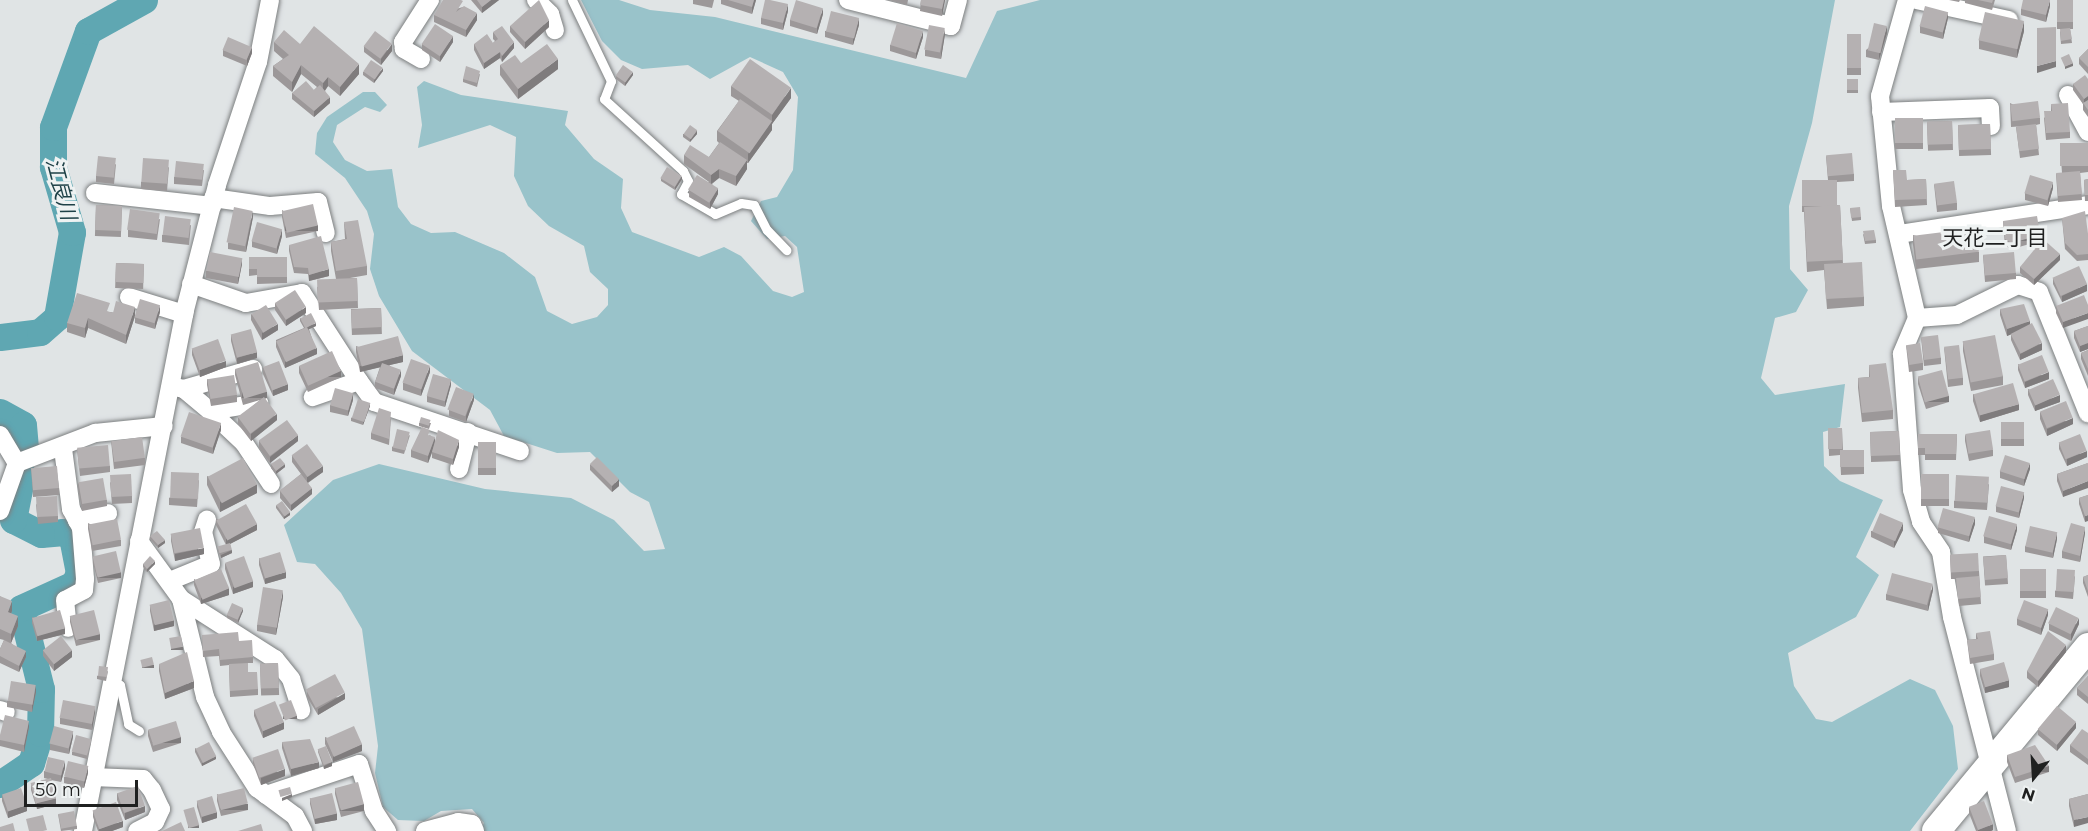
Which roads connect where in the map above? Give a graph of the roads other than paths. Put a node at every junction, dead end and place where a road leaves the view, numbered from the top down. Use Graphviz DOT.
graph roads {
  1 [pos="270,0"];
  2 [pos="430,0"];
  3 [pos="536,0"];
  4 [pos="572,0"];
  5 [pos="848,0"];
  6 [pos="958,0"];
  7 [pos="1907,0"];
  8 [pos="1917,0"];
  9 [pos="868,3"];
  10 [pos="2024,23"];
  11 [pos="555,30"];
  12 [pos="421,59"];
  13 [pos="2068,95"];
  14 [pos="1881,112"];
  15 [pos="1991,126"];
  16 [pos="2088,132"];
  17 [pos="94,193"];
  18 [pos="212,202"];
  19 [pos="2088,205"];
  20 [pos="326,233"];
  21 [pos="1899,234"];
  22 [pos="786,250"];
  23 [pos="191,284"];
  24 [pos="129,297"];
  25 [pos="184,314"];
  26 [pos="1917,318"];
  27 [pos="253,369"];
  28 [pos="359,381"];
  29 [pos="178,387"];
  30 [pos="314,398"];
  31 [pos="259,403"];
  32 [pos="210,411"];
  33 [pos="2088,413"];
  34 [pos="164,426"];
  35 [pos="468,432"];
  36 [pos="0,435"];
  37 [pos="63,449"];
  38 [pos="520,451"];
  39 [pos="17,463"];
  40 [pos="459,469"];
  41 [pos="271,484"];
  42 [pos="0,511"];
  43 [pos="108,513"];
  44 [pos="207,520"];
  45 [pos="77,521"];
  46 [pos="139,542"];
  47 [pos="172,580"];
  48 [pos="181,600"];
  49 [pos="68,628"];
  50 [pos="2088,647"];
  51 [pos="111,680"];
  52 [pos="301,710"];
  53 [pos="139,731"];
  54 [pos="1988,769"];
  55 [pos="93,777"];
  56 [pos="266,795"];
  57 [pos="83,831"];
  58 [pos="137,831"];
  59 [pos="303,831"];
  60 [pos="387,831"];
  61 [pos="425,831"];
  62 [pos="475,831"];
  63 [pos="1936,831"];
  64 [pos="2007,831"];
  1 -- 18 [label="street"];
  2 -- 12 [label="street"];
  3 -- 11 [label="street"];
  4 -- 22 [label="lane"];
  5 -- 9 [label="street"];
  6 -- 9 [label="street"];
  7 -- 14 [label="street"];
  8 -- 10 [label="street"];
  13 -- 16 [label="street"];
  14 -- 15 [label="street"];
  14 -- 21 [label="street"];
  17 -- 18 [label="street"];
  18 -- 20 [label="street"];
  18 -- 23 [label="street"];
  19 -- 21 [label="street"];
  21 -- 26 [label="street"];
  23 -- 25 [label="street"];
  23 -- 28 [label="street"];
  24 -- 25 [label="street"];
  25 -- 29 [label="street"];
  26 -- 33 [label="street"];
  26 -- 54 [label="street"];
  27 -- 29 [label="street"];
  28 -- 30 [label="street"];
  28 -- 35 [label="street"];
  29 -- 32 [label="street"];
  29 -- 34 [label="street"];
  31 -- 32 [label="street"];
  32 -- 41 [label="street"];
  34 -- 37 [label="street"];
  34 -- 46 [label="street"];
  35 -- 38 [label="street"];
  35 -- 40 [label="street"];
  36 -- 39 [label="street"];
  37 -- 39 [label="street"];
  37 -- 45 [label="street"];
  39 -- 42 [label="street"];
  43 -- 45 [label="street"];
  44 -- 47 [label="street"];
  45 -- 49 [label="street"];
  46 -- 47 [label="street"];
  46 -- 51 [label="street"];
  47 -- 48 [label="street"];
  48 -- 52 [label="street"];
  48 -- 56 [label="street"];
  50 -- 54 [label="main road"];
  51 -- 53 [label="lane"];
  51 -- 55 [label="street"];
  54 -- 63 [label="main road"];
  54 -- 64 [label="street"];
  55 -- 57 [label="street"];
  55 -- 58 [label="street"];
  56 -- 59 [label="street"];
  56 -- 60 [label="street"];
  61 -- 62 [label="street"];
}
